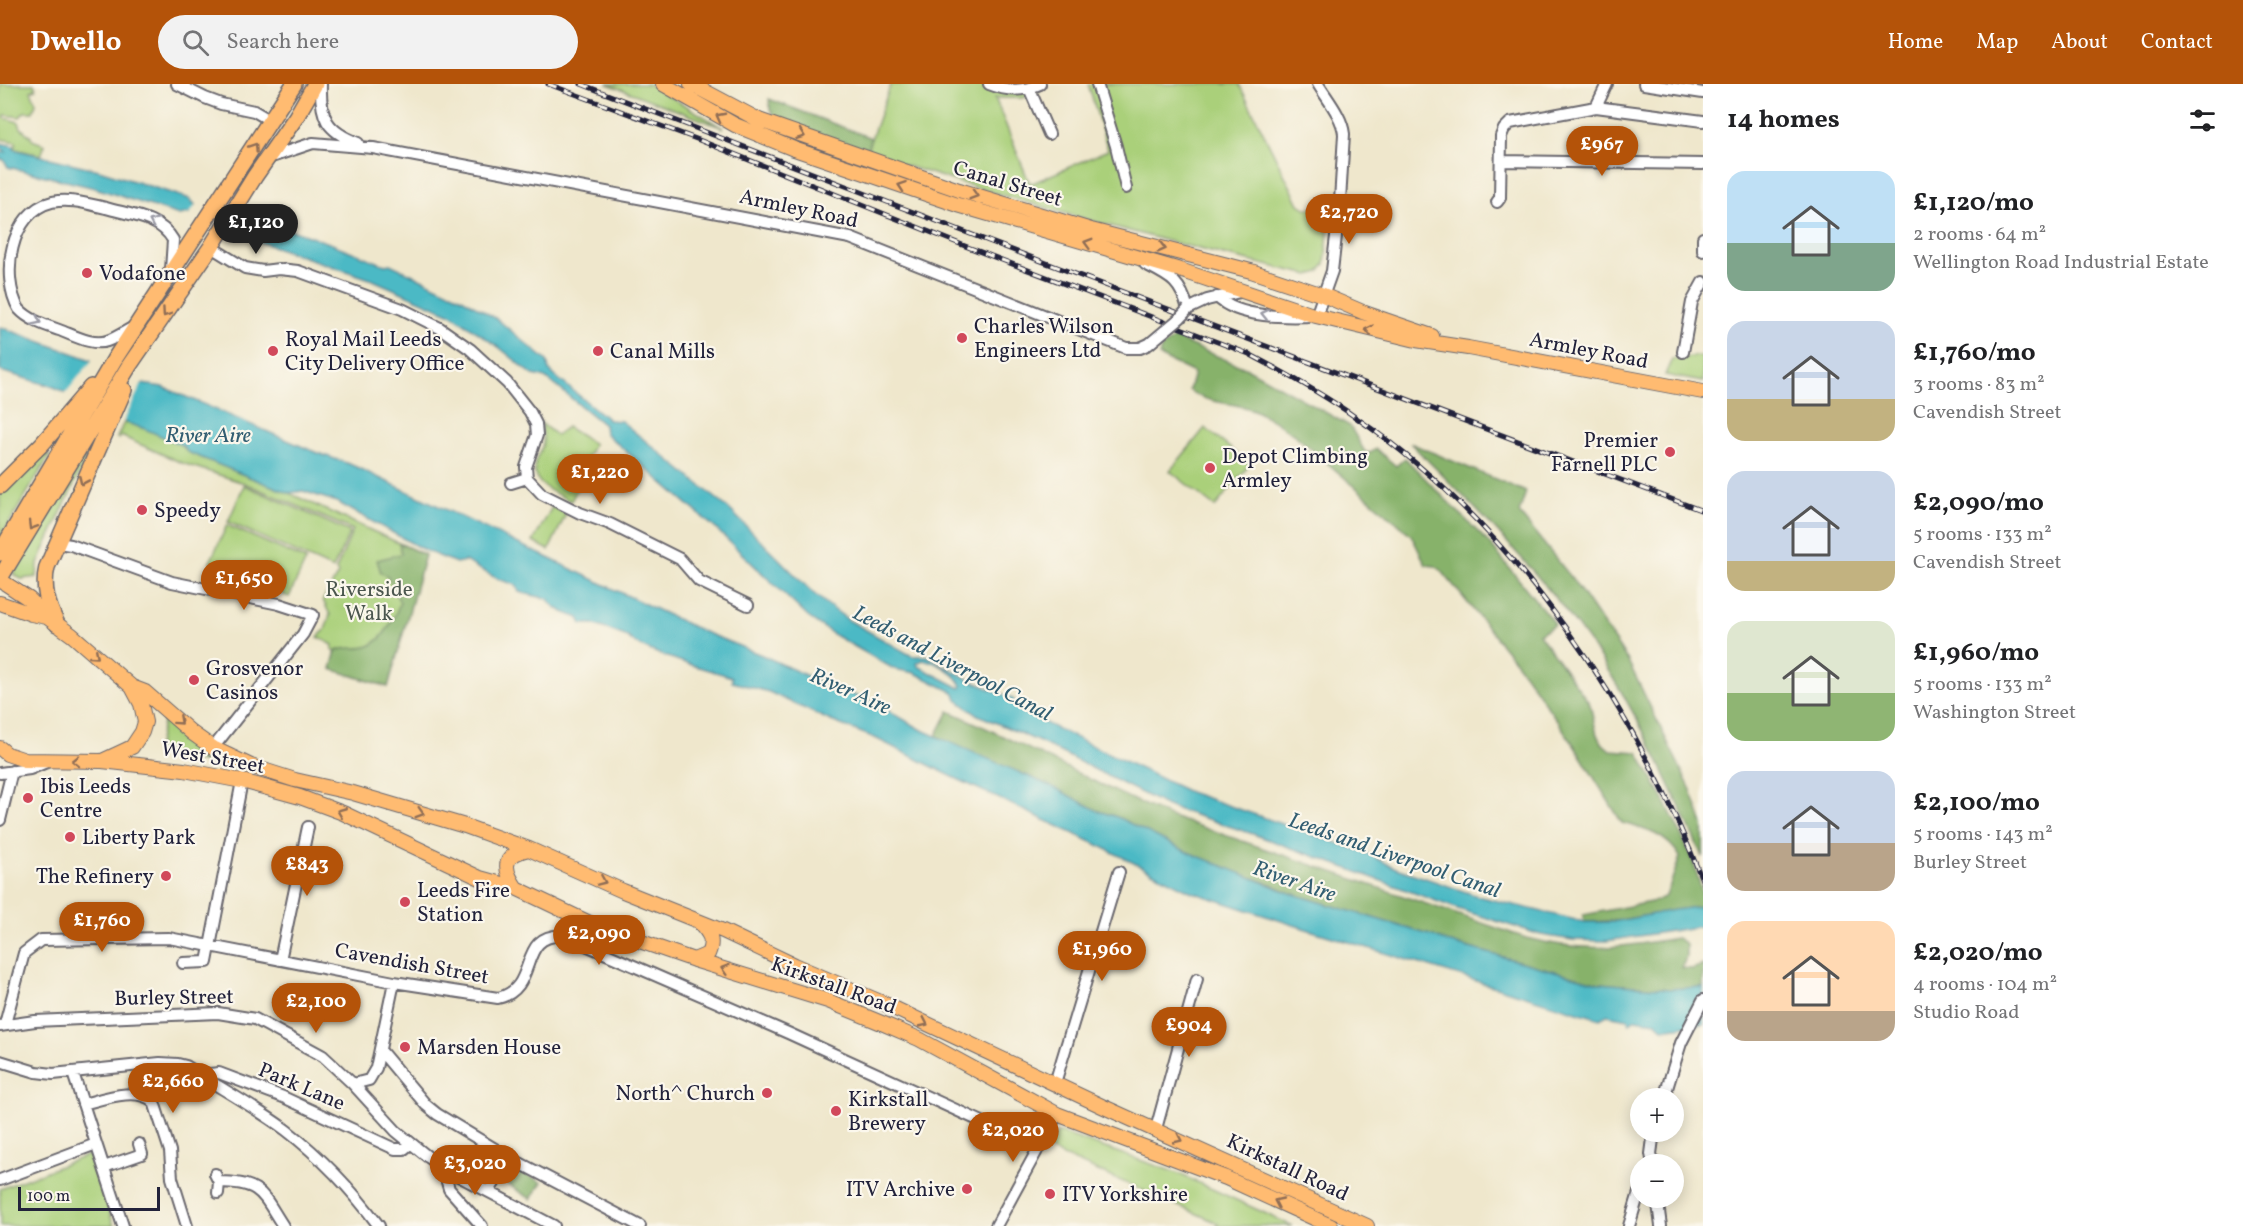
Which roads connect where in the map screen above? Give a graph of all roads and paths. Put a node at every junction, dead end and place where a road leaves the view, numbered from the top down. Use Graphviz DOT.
graph roads {
  1 [pos="177,84"];
  2 [pos="294,84"];
  3 [pos="315,84"];
  4 [pos="321,84"];
  5 [pos="663,84"];
  6 [pos="691,84"];
  7 [pos="989,84"];
  8 [pos="1097,84"];
  9 [pos="1318,84"];
  10 [pos="1607,84"];
  11 [pos="1644,84"];
  12 [pos="1035,86"];
  13 [pos="1703,93"];
  14 [pos="1596,107"];
  15 [pos="326,120"];
  16 [pos="271,121"];
  17 [pos="1703,121"];
  18 [pos="1049,134"];
  19 [pos="322,142"];
  20 [pos="373,148"];
  21 [pos="268,158"];
  22 [pos="1501,161"];
  23 [pos="1703,164"];
  24 [pos="1126,188"];
  25 [pos="1497,202"];
  26 [pos="1703,238"];
  27 [pos="211,247"];
  28 [pos="1703,251"];
  29 [pos="1120,252"];
  30 [pos="171,270"];
  31 [pos="1703,282"];
  32 [pos="1244,291"];
  33 [pos="1323,295"];
  34 [pos="1217,297"];
  35 [pos="1188,309"];
  36 [pos="1316,316"];
  37 [pos="137,324"];
  38 [pos="1468,348"];
  39 [pos="1683,352"];
  40 [pos="1703,392"];
  41 [pos="89,418"];
  42 [pos="527,478"];
  43 [pos="511,483"];
  44 [pos="0,486"];
  45 [pos="57,543"];
  46 [pos="4,555"];
  47 [pos="0,579"];
  48 [pos="0,603"];
  49 [pos="748,605"];
  50 [pos="52,621"];
  51 [pos="132,687"];
  52 [pos="213,747"];
  53 [pos="0,748"];
  54 [pos="49,761"];
  55 [pos="102,761"];
  56 [pos="12,771"];
  57 [pos="0,773"];
  58 [pos="242,781"];
  59 [pos="315,802"];
  60 [pos="0,820"];
  61 [pos="308,827"];
  62 [pos="529,849"];
  63 [pos="1119,872"];
  64 [pos="516,888"];
  65 [pos="699,922"];
  66 [pos="210,946"];
  67 [pos="280,960"];
  68 [pos="693,960"];
  69 [pos="183,963"];
  70 [pos="1197,979"];
  71 [pos="394,982"];
  72 [pos="1703,1000"];
  73 [pos="2,1025"];
  74 [pos="380,1050"];
  75 [pos="0,1061"];
  76 [pos="1017,1065"];
  77 [pos="73,1073"];
  78 [pos="200,1075"];
  79 [pos="1055,1083"];
  80 [pos="353,1084"];
  81 [pos="1006,1086"];
  82 [pos="1667,1088"];
  83 [pos="83,1104"];
  84 [pos="1104,1107"];
  85 [pos="1057,1114"];
  86 [pos="1156,1129"];
  87 [pos="1102,1131"];
  88 [pos="96,1144"];
  89 [pos="139,1144"];
  90 [pos="410,1144"];
  91 [pos="1039,1148"];
  92 [pos="510,1158"];
  93 [pos="104,1167"];
  94 [pos="449,1171"];
  95 [pos="0,1180"];
  96 [pos="217,1183"];
  97 [pos="489,1191"];
  98 [pos="1635,1208"];
  99 [pos="1659,1208"];
  100 [pos="281,1223"];
  101 [pos="123,1226"];
  102 [pos="187,1226"];
  103 [pos="268,1226"];
  104 [pos="380,1226"];
  105 [pos="483,1226"];
  106 [pos="554,1226"];
  107 [pos="640,1226"];
  108 [pos="996,1226"];
  109 [pos="1331,1226"];
  110 [pos="1367,1226"];
  111 [pos="1629,1226"];
  112 [pos="1661,1226"];
  1 -- 16 [label="street"];
  2 -- 16 [label="highway"];
  3 -- 21 [label="highway"];
  4 -- 15 [label="street"];
  29 -- 5 [label="main road, Canal Street, one-way"];
  6 -- 33 [label="main road, Canal Street, one-way"];
  7 -- 12 [label="street"];
  8 -- 24 [label="street"];
  9 -- 33 [label="street"];
  10 -- 14 [label="street"];
  11 -- 13 [label="street"];
  12 -- 18 [label="street"];
  14 -- 17 [label="street"];
  14 -- 22 [label="street"];
  15 -- 19 [label="street"];
  15 -- 20 [label="street, Armley Road"];
  30 -- 16 [label="highway, one-way"];
  19 -- 20 [label="street, Armley Road"];
  19 -- 21 [label="street, Armley Road"];
  20 -- 35 [label="street, Armley Road, bridge"];
  21 -- 27 [label="highway"];
  22 -- 23 [label="street"];
  22 -- 25 [label="street"];
  26 -- 28 [label="street"];
  27 -- 41 [label="highway, one-way"];
  27 -- 42 [label="street"];
  29 -- 32 [label="main road, Canal Street"];
  29 -- 35 [label="street"];
  30 -- 37 [label="highway"];
  30 -- 37 [label="street, one-way"];
  31 -- 39 [label="street"];
  32 -- 34 [label="street, Armley Road"];
  32 -- 36 [label="main road, Canal Street"];
  33 -- 36 [label="street"];
  33 -- 38 [label="main road, Canal Street"];
  34 -- 35 [label="street, Armley Road"];
  36 -- 34 [label="street, one-way"];
  38 -- 36 [label="main road, Canal Street, one-way"];
  37 -- 41 [label="highway"];
  38 -- 40 [label="main road, Armley Road"];
  41 -- 44 [label="highway"];
  41 -- 45 [label="highway, one-way"];
  41 -- 46 [label="highway"];
  42 -- 43 [label="street"];
  42 -- 49 [label="street"];
  45 -- 50 [label="highway"];
  45 -- 52 [label="street"];
  46 -- 47 [label="highway"];
  47 -- 50 [label="main road, Kirkstall Road"];
  48 -- 50 [label="main road"];
  50 -- 51 [label="main road, Kirkstall Road, one-way"];
  51 -- 52 [label="main road, Kirkstall Road, one-way"];
  51 -- 55 [label="main road"];
  52 -- 62 [label="main road, Kirkstall Road, one-way"];
  53 -- 54 [label="main road, West Street"];
  55 -- 54 [label="main road, West Street, one-way"];
  54 -- 56 [label="street"];
  55 -- 58 [label="main road, West Street"];
  56 -- 57 [label="street"];
  56 -- 60 [label="street"];
  58 -- 59 [label="main road, West Street"];
  58 -- 66 [label="street"];
  64 -- 59 [label="main road, Kirkstall Road, one-way"];
  61 -- 67 [label="street"];
  62 -- 64 [label="main road"];
  62 -- 65 [label="main road, Kirkstall Road, one-way"];
  63 -- 79 [label="street"];
  64 -- 68 [label="main road, Kirkstall Road"];
  65 -- 68 [label="main road"];
  65 -- 76 [label="main road, Kirkstall Road, one-way"];
  66 -- 67 [label="street, Cavendish Street"];
  66 -- 69 [label="street"];
  66 -- 73 [label="street, Cavendish Street"];
  67 -- 71 [label="street, Cavendish Street"];
  81 -- 68 [label="main road, Kirkstall Road, one-way"];
  70 -- 86 [label="street"];
  71 -- 74 [label="street"];
  71 -- 91 [label="street, Cavendish Street"];
  72 -- 82 [label="street"];
  73 -- 80 [label="street, Burley Street"];
  74 -- 80 [label="street"];
  74 -- 92 [label="street"];
  75 -- 77 [label="street, Park Lane"];
  76 -- 79 [label="main road, Kirkstall Road"];
  76 -- 81 [label="main road"];
  77 -- 78 [label="street, Park Lane"];
  77 -- 83 [label="street"];
  78 -- 90 [label="street, Park Lane"];
  78 -- 104 [label="street"];
  79 -- 84 [label="main road, Kirkstall Road"];
  80 -- 90 [label="street, Burley Street"];
  81 -- 85 [label="main road, Kirkstall Road"];
  83 -- 88 [label="street"];
  83 -- 102 [label="street"];
  84 -- 86 [label="main road, Kirkstall Road"];
  84 -- 87 [label="main road"];
  85 -- 87 [label="main road, Kirkstall Road"];
  85 -- 91 [label="street"];
  86 -- 110 [label="main road, Kirkstall Road, one-way"];
  109 -- 87 [label="main road, Kirkstall Road, one-way"];
  88 -- 93 [label="street"];
  88 -- 95 [label="street"];
  89 -- 93 [label="street"];
  90 -- 94 [label="street, Burley Street"];
  91 -- 108 [label="street"];
  92 -- 97 [label="street"];
  92 -- 107 [label="street"];
  93 -- 101 [label="street"];
  94 -- 97 [label="street, Burley Street"];
  94 -- 105 [label="street"];
  96 -- 100 [label="street"];
  97 -- 106 [label="street, Burley Street"];
  98 -- 111 [label="street"];
  99 -- 112 [label="street"];
  100 -- 103 [label="street"];
}
